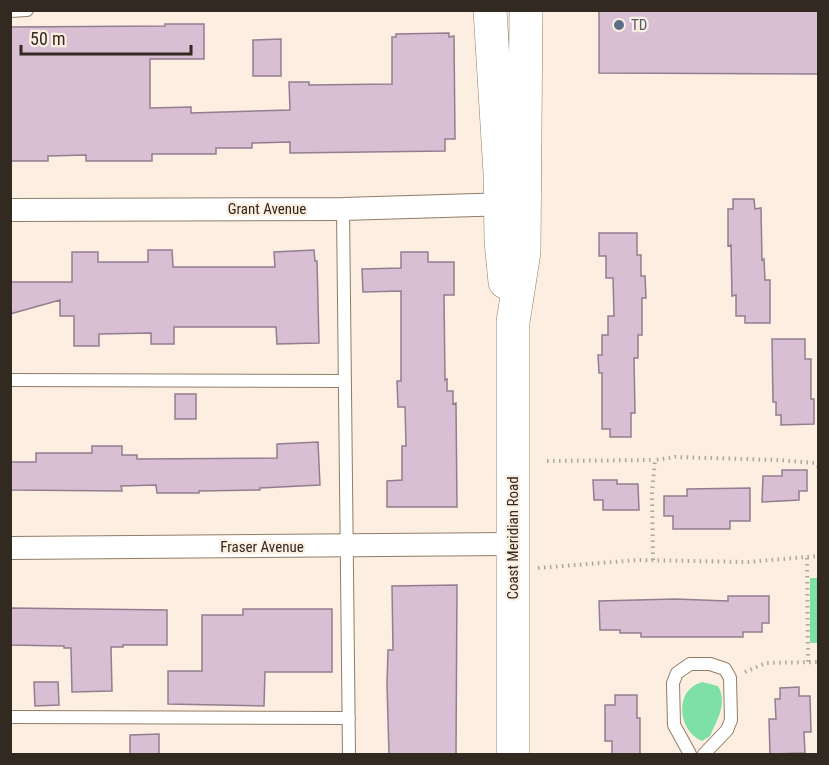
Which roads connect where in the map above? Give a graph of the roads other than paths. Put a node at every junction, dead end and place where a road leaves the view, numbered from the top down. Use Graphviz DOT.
graph roads {
  1 [pos="27,10"];
  2 [pos="490,10"];
  3 [pos="526,10"];
  4 [pos="10,11"];
  5 [pos="512,204"];
  6 [pos="344,208"];
  7 [pos="10,210"];
  8 [pos="10,380"];
  9 [pos="345,381"];
  10 [pos="347,547"];
  11 [pos="10,548"];
  12 [pos="513,557"];
  13 [pos="10,717"];
  14 [pos="350,718"];
  15 [pos="350,754"];
  16 [pos="513,754"];
  17 [pos="690,754"];
  18 [pos="704,754"];
  1 -- 4 [label="lane"];
  2 -- 5 [label="main road, Coast Meridian Road"];
  3 -- 5 [label="main road, Coast Meridian Road"];
  5 -- 6 [label="street, Grant Avenue"];
  5 -- 12 [label="main road, Coast Meridian Road"];
  6 -- 7 [label="street, Grant Avenue"];
  6 -- 9 [label="lane"];
  8 -- 9 [label="lane"];
  9 -- 10 [label="lane"];
  10 -- 11 [label="street, Fraser Avenue"];
  10 -- 12 [label="street, Fraser Avenue"];
  10 -- 14 [label="lane"];
  12 -- 16 [label="main road, Coast Meridian Road"];
  13 -- 14 [label="lane"];
  14 -- 15 [label="lane"];
  17 -- 18 [label="lane"];
}
